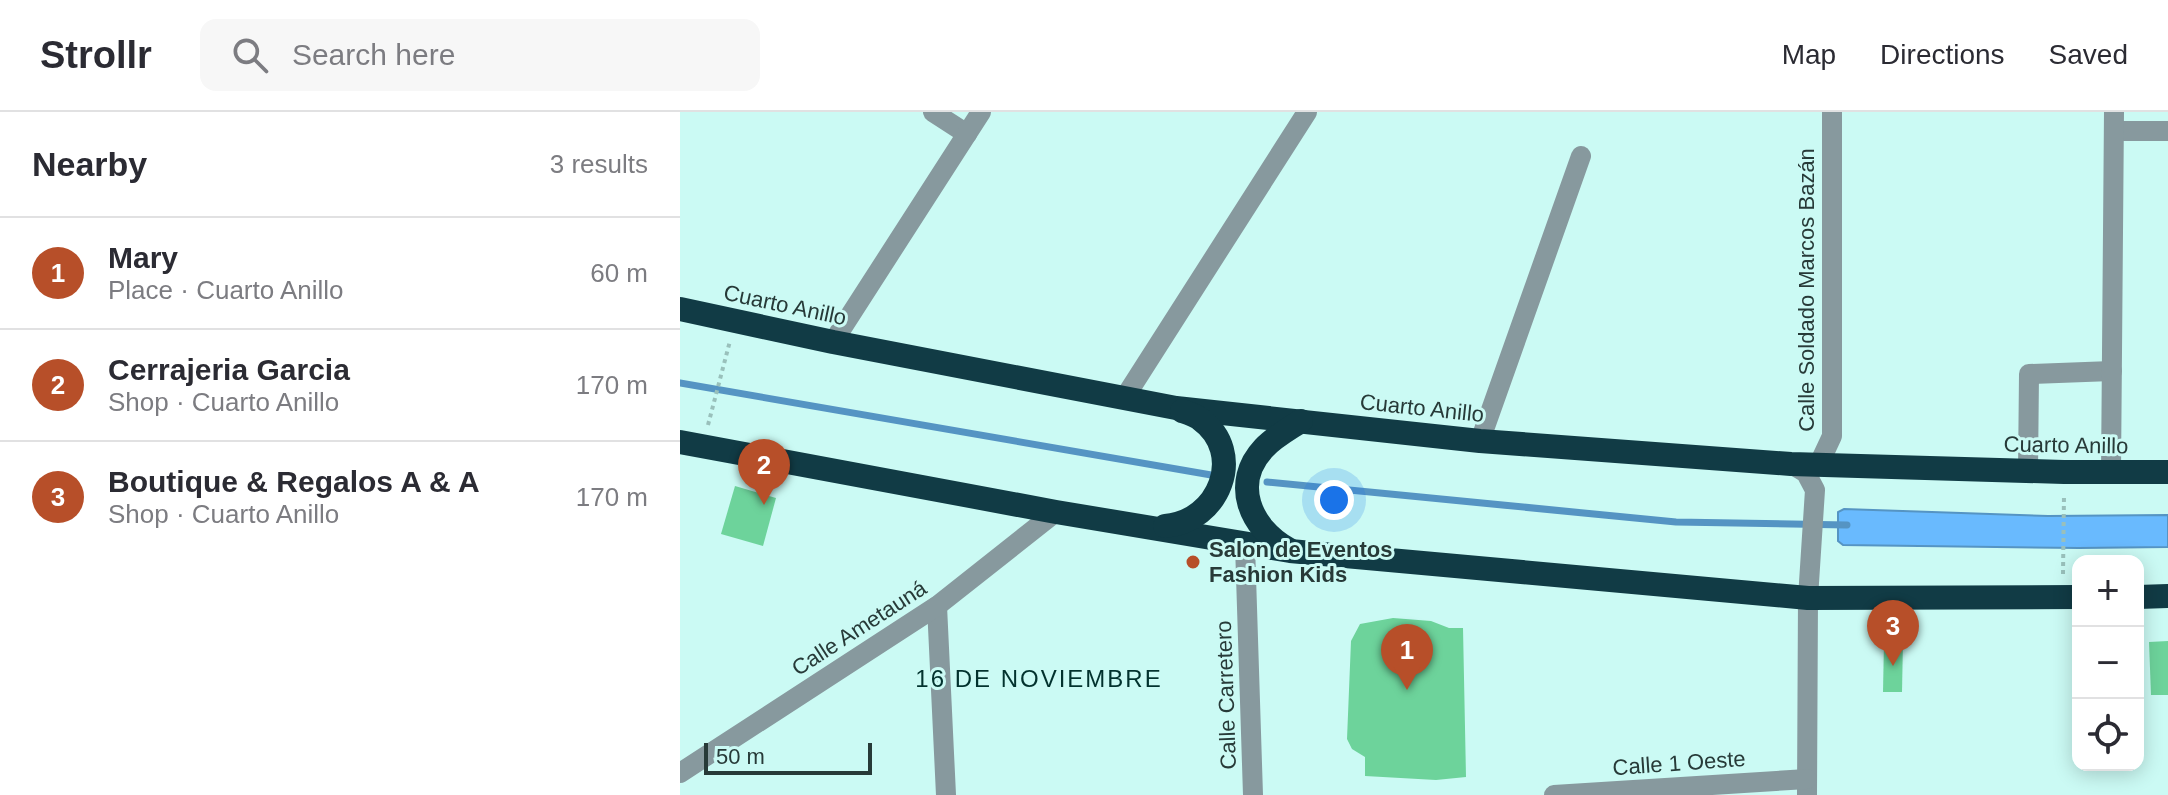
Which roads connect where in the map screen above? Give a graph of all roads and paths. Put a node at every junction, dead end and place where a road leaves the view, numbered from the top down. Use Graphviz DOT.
graph roads {
  1 [pos="933,112"];
  2 [pos="981,112"];
  3 [pos="1307,112"];
  4 [pos="1832,112"];
  5 [pos="2114,121"];
  6 [pos="2168,131"];
  7 [pos="967,134"];
  8 [pos="1581,156"];
  9 [pos="680,309"];
  10 [pos="833,342"];
  11 [pos="725,366"];
  12 [pos="2112,371"];
  13 [pos="1125,397"];
  14 [pos="714,405"];
  15 [pos="1176,408"];
  16 [pos="1301,421"];
  17 [pos="1480,441"];
  18 [pos="680,442"];
  19 [pos="1791,464"];
  20 [pos="1818,466"];
  21 [pos="2028,471"];
  22 [pos="2111,472"];
  23 [pos="2168,472"];
  24 [pos="2064,502"];
  25 [pos="1056,512"];
  26 [pos="1155,527"];
  27 [pos="1245,545"];
  28 [pos="2063,547"];
  29 [pos="1290,551"];
  30 [pos="2168,596"];
  31 [pos="2072,597"];
  32 [pos="2144,597"];
  33 [pos="1808,598"];
  34 [pos="937,606"];
  35 [pos="680,773"];
  36 [pos="1807,787"];
  37 [pos="946,795"];
  38 [pos="1253,795"];
  39 [pos="1554,795"];
  1 -- 7 [label="street"];
  2 -- 7 [label="street"];
  3 -- 13 [label="street"];
  4 -- 20 [label="street, Calle Soldado Marcos Bazán"];
  5 -- 6 [label="street"];
  5 -- 12 [label="street"];
  7 -- 10 [label="street"];
  8 -- 17 [label="street"];
  9 -- 10 [label="highway, Cuarto Anillo"];
  10 -- 13 [label="highway, Cuarto Anillo"];
  11 -- 14 [label="path"];
  12 -- 21 [label="street"];
  12 -- 22 [label="street"];
  13 -- 15 [label="highway, Cuarto Anillo"];
  15 -- 16 [label="highway, Cuarto Anillo"];
  15 -- 26 [label="highway"];
  16 -- 17 [label="highway, Cuarto Anillo"];
  16 -- 29 [label="highway"];
  17 -- 19 [label="highway, Cuarto Anillo"];
  18 -- 25 [label="highway"];
  19 -- 20 [label="highway, Cuarto Anillo"];
  19 -- 33 [label="street, Calle Soldado Marcos Bazán"];
  20 -- 21 [label="highway, Cuarto Anillo"];
  21 -- 22 [label="highway, Cuarto Anillo"];
  22 -- 23 [label="highway, Cuarto Anillo"];
  24 -- 28 [label="path"];
  25 -- 26 [label="highway"];
  25 -- 34 [label="street, Calle Ametauná"];
  26 -- 27 [label="highway"];
  27 -- 29 [label="highway"];
  27 -- 38 [label="street, Calle Carretero"];
  29 -- 33 [label="highway"];
  30 -- 32 [label="highway"];
  31 -- 33 [label="highway"];
  33 -- 36 [label="street, Calle Soldado Marcos Bazán"];
  34 -- 35 [label="street, Calle Ametauná"];
  34 -- 37 [label="street"];
  36 -- 39 [label="street, Calle 1 Oeste"];
}
